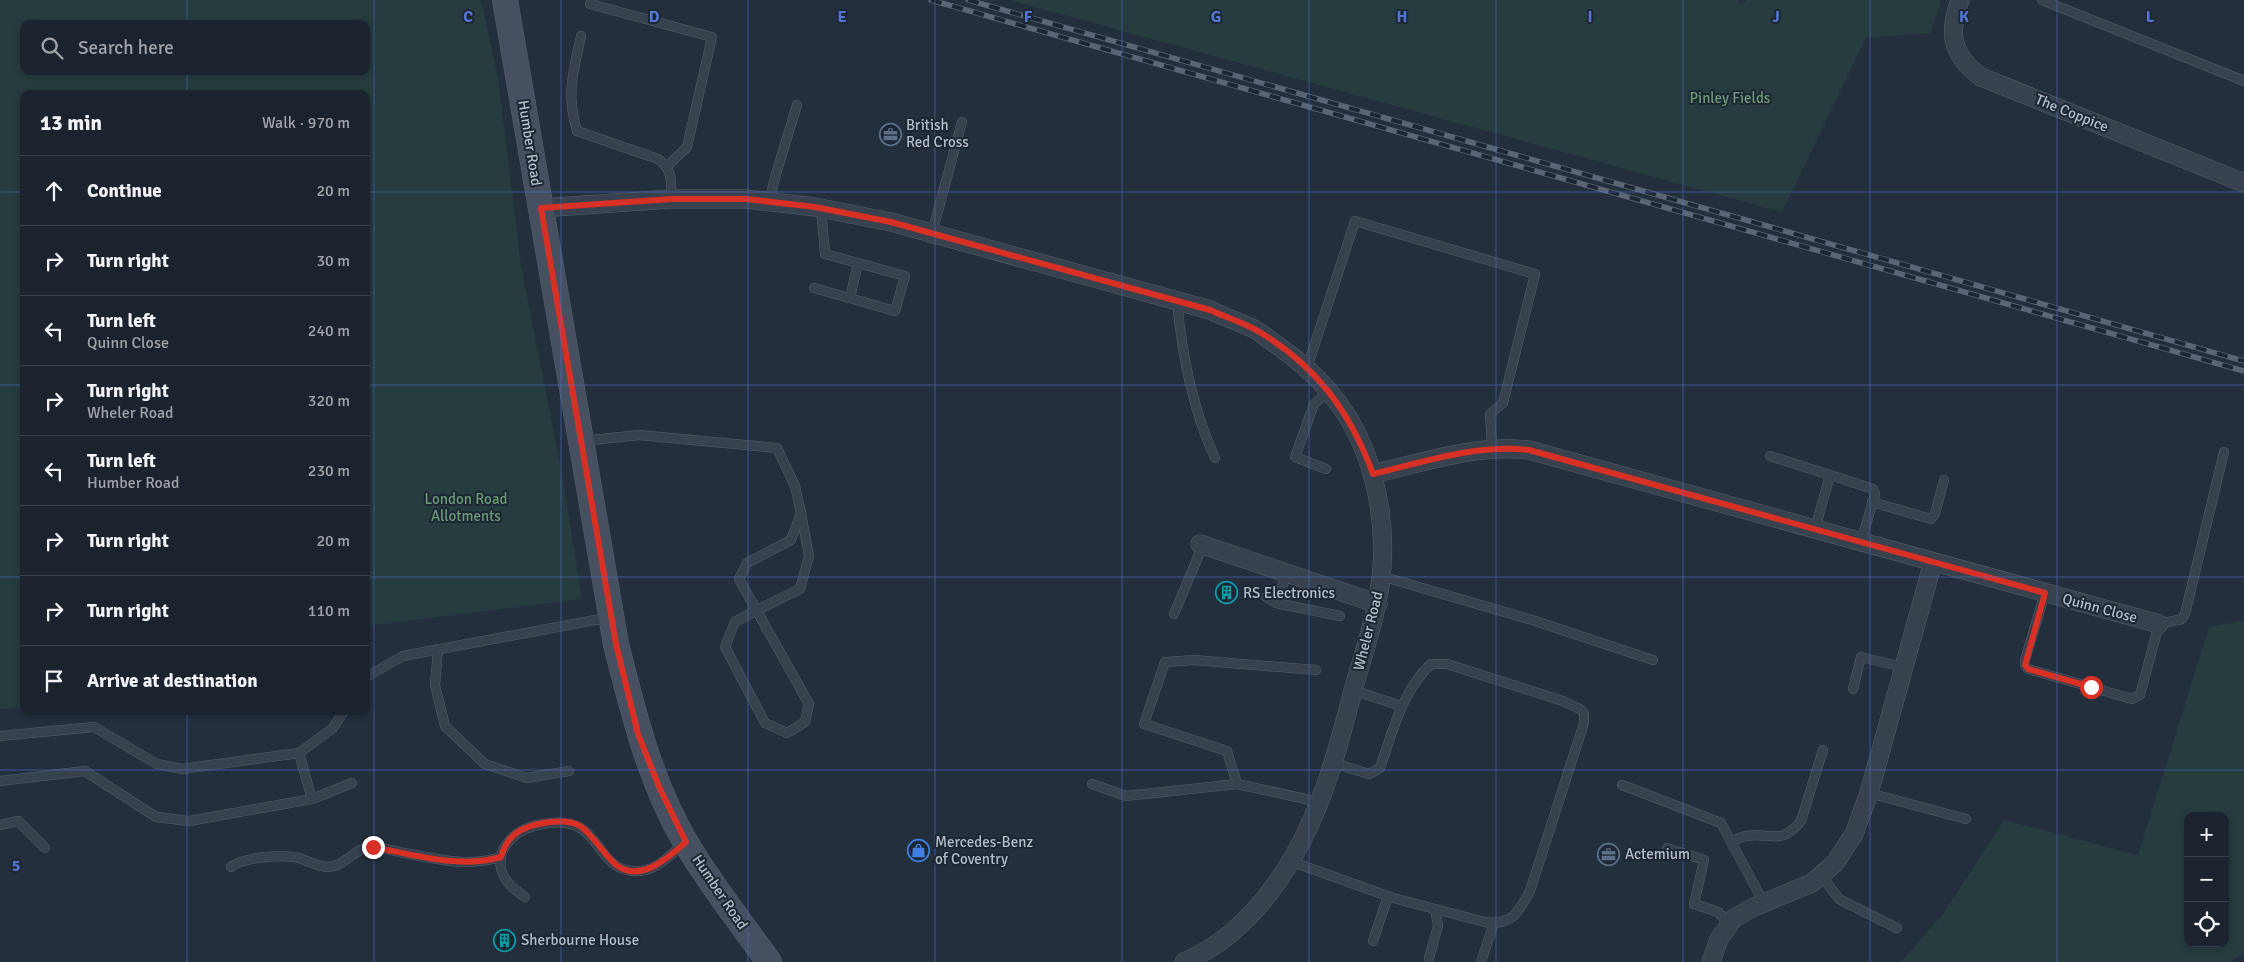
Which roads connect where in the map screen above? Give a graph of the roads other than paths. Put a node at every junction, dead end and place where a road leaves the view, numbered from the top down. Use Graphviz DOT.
graph roads {
  1 [pos="505,0"];
  2 [pos="1960,0"];
  3 [pos="2042,0"];
  4 [pos="590,4"];
  5 [pos="581,36"];
  6 [pos="2244,81"];
  7 [pos="797,105"];
  8 [pos="962,122"];
  9 [pos="667,166"];
  10 [pos="2244,183"];
  11 [pos="672,199"];
  12 [pos="769,202"];
  13 [pos="541,208"];
  14 [pos="821,208"];
  15 [pos="932,233"];
  16 [pos="858,263"];
  17 [pos="814,288"];
  18 [pos="850,298"];
  19 [pos="1177,301"];
  20 [pos="1307,368"];
  21 [pos="1329,391"];
  22 [pos="582,441"];
  23 [pos="1492,448"];
  24 [pos="2224,452"];
  25 [pos="1770,456"];
  26 [pos="1215,458"];
  27 [pos="1326,469"];
  28 [pos="1373,474"];
  29 [pos="1830,475"];
  30 [pos="1944,480"];
  31 [pos="1872,502"];
  32 [pos="801,513"];
  33 [pos="1815,529"];
  34 [pos="1861,542"];
  35 [pos="1202,544"];
  36 [pos="1934,562"];
  37 [pos="1287,573"];
  38 [pos="1381,576"];
  39 [pos="2045,593"];
  40 [pos="1266,597"];
  41 [pos="1276,603"];
  42 [pos="1378,604"];
  43 [pos="755,611"];
  44 [pos="1174,614"];
  45 [pos="1340,616"];
  46 [pos="611,617"];
  47 [pos="2159,624"];
  48 [pos="438,649"];
  49 [pos="1653,660"];
  50 [pos="1903,667"];
  51 [pos="1316,670"];
  52 [pos="370,675"];
  53 [pos="1853,689"];
  54 [pos="1353,690"];
  55 [pos="1401,706"];
  56 [pos="341,715"];
  57 [pos="0,736"];
  58 [pos="1823,750"];
  59 [pos="299,753"];
  60 [pos="1333,763"];
  61 [pos="569,771"];
  62 [pos="0,782"];
  63 [pos="352,783"];
  64 [pos="1092,784"];
  65 [pos="1237,784"];
  66 [pos="1622,785"];
  67 [pos="1869,793"];
  68 [pos="312,799"];
  69 [pos="1318,802"];
  70 [pos="1966,819"];
  71 [pos="0,825"];
  72 [pos="686,842"];
  73 [pos="1731,842"];
  74 [pos="45,848"];
  75 [pos="1667,848"];
  76 [pos="501,857"];
  77 [pos="1290,861"];
  78 [pos="231,867"];
  79 [pos="1821,875"];
  80 [pos="1388,896"];
  81 [pos="525,897"];
  82 [pos="1764,903"];
  83 [pos="1435,909"];
  84 [pos="1494,923"];
  85 [pos="1729,924"];
  86 [pos="1897,928"];
  87 [pos="1373,941"];
  88 [pos="1429,958"];
  89 [pos="769,962"];
  90 [pos="1185,962"];
  91 [pos="1482,962"];
  92 [pos="1711,962"];
  1 -- 13 [label="main road, Humber Road"];
  2 -- 10 [label="street, The Coppice"];
  3 -- 6 [label="lane"];
  4 -- 9 [label="lane"];
  5 -- 9 [label="lane"];
  7 -- 12 [label="lane"];
  8 -- 15 [label="lane"];
  9 -- 11 [label="lane"];
  11 -- 12 [label="street, Wheler Road"];
  11 -- 13 [label="street, Wheler Road"];
  12 -- 14 [label="street, Wheler Road"];
  13 -- 22 [label="main road, Humber Road"];
  14 -- 15 [label="street, Wheler Road"];
  14 -- 16 [label="lane"];
  15 -- 19 [label="street, Wheler Road"];
  16 -- 18 [label="lane"];
  16 -- 18 [label="lane"];
  17 -- 18 [label="lane"];
  19 -- 20 [label="street, Wheler Road"];
  19 -- 26 [label="lane"];
  20 -- 21 [label="street, Wheler Road"];
  20 -- 23 [label="lane"];
  21 -- 27 [label="lane"];
  21 -- 28 [label="street, Wheler Road"];
  22 -- 32 [label="lane"];
  22 -- 46 [label="main road, Humber Road"];
  23 -- 28 [label="street, Quinn Close"];
  23 -- 33 [label="street, Quinn Close"];
  24 -- 47 [label="lane"];
  25 -- 29 [label="lane"];
  28 -- 38 [label="street, Wheler Road"];
  29 -- 31 [label="lane"];
  29 -- 33 [label="lane"];
  30 -- 31 [label="lane"];
  31 -- 34 [label="lane"];
  32 -- 43 [label="lane"];
  32 -- 43 [label="lane"];
  33 -- 34 [label="street, Quinn Close"];
  34 -- 36 [label="street, Quinn Close"];
  35 -- 37 [label="street"];
  35 -- 44 [label="lane"];
  36 -- 39 [label="street, Quinn Close"];
  36 -- 50 [label="street"];
  37 -- 41 [label="lane"];
  37 -- 42 [label="street"];
  38 -- 42 [label="street, Wheler Road"];
  38 -- 49 [label="lane"];
  39 -- 47 [label="street, Quinn Close"];
  39 -- 47 [label="lane"];
  40 -- 41 [label="lane"];
  41 -- 45 [label="lane"];
  42 -- 54 [label="street, Wheler Road"];
  43 -- 43 [label="lane"];
  46 -- 48 [label="lane"];
  46 -- 72 [label="main road, Humber Road"];
  48 -- 52 [label="lane"];
  48 -- 61 [label="lane"];
  50 -- 53 [label="lane"];
  50 -- 67 [label="street"];
  51 -- 65 [label="lane"];
  54 -- 55 [label="lane"];
  54 -- 60 [label="street, Wheler Road"];
  55 -- 60 [label="lane"];
  55 -- 84 [label="lane"];
  56 -- 59 [label="lane"];
  57 -- 59 [label="lane"];
  58 -- 73 [label="lane"];
  59 -- 68 [label="lane"];
  60 -- 69 [label="street, Wheler Road"];
  62 -- 68 [label="lane"];
  63 -- 68 [label="lane"];
  64 -- 65 [label="lane"];
  65 -- 69 [label="lane"];
  66 -- 73 [label="lane"];
  67 -- 70 [label="lane"];
  67 -- 79 [label="street"];
  69 -- 77 [label="street, Wheler Road"];
  71 -- 74 [label="lane"];
  72 -- 76 [label="lane"];
  72 -- 89 [label="main road, Humber Road"];
  73 -- 82 [label="lane"];
  75 -- 85 [label="lane"];
  76 -- 78 [label="lane"];
  76 -- 81 [label="lane"];
  77 -- 80 [label="lane"];
  77 -- 90 [label="street, Wheler Road"];
  79 -- 82 [label="street"];
  79 -- 86 [label="lane"];
  80 -- 83 [label="lane"];
  80 -- 87 [label="lane"];
  82 -- 85 [label="street"];
  83 -- 84 [label="lane"];
  83 -- 88 [label="lane"];
  84 -- 91 [label="lane"];
  85 -- 92 [label="street"];
}
